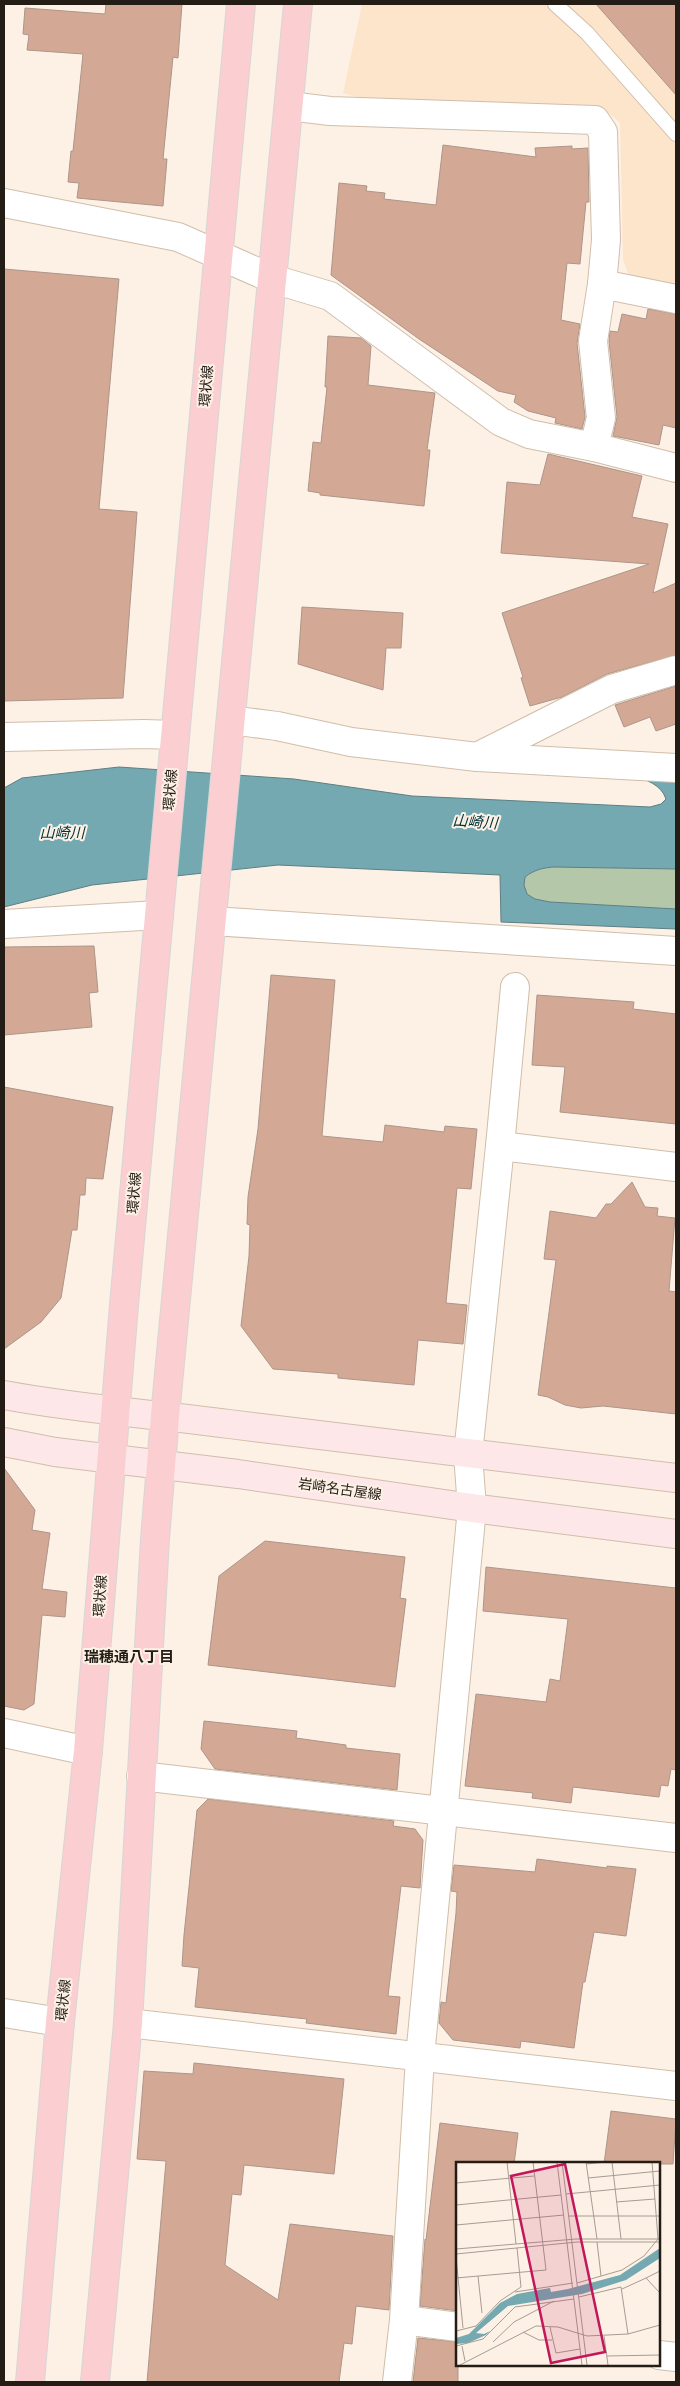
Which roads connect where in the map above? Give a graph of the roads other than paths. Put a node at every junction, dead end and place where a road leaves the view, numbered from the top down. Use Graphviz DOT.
graph roads {
  1 [pos="241,4"];
  2 [pos="298,4"];
  3 [pos="555,4"];
  4 [pos="289,106"];
  5 [pos="676,134"];
  6 [pos="4,203"];
  7 [pos="218,254"];
  8 [pos="272,279"];
  9 [pos="602,284"];
  10 [pos="676,299"];
  11 [pos="594,447"];
  12 [pos="676,468"];
  13 [pos="676,670"];
  14 [pos="231,720"];
  15 [pos="175,735"];
  16 [pos="4,737"];
  17 [pos="477,757"];
  18 [pos="676,768"];
  19 [pos="160,906"];
  20 [pos="212,914"];
  21 [pos="4,924"];
  22 [pos="676,951"];
  23 [pos="515,987"];
  24 [pos="500,1146"];
  25 [pos="676,1167"];
  26 [pos="4,1395"];
  27 [pos="115,1412"];
  28 [pos="165,1416"];
  29 [pos="4,1442"];
  30 [pos="468,1454"];
  31 [pos="111,1459"];
  32 [pos="162,1465"];
  33 [pos="676,1478"];
  34 [pos="472,1508"];
  35 [pos="676,1534"];
  36 [pos="4,1733"];
  37 [pos="88,1751"];
  38 [pos="141,1776"];
  39 [pos="443,1809"];
  40 [pos="676,1838"];
  41 [pos="4,2013"];
  42 [pos="60,2022"];
  43 [pos="128,2023"];
  44 [pos="420,2057"];
  45 [pos="676,2086"];
  46 [pos="404,2320"];
  47 [pos="456,2327"];
  48 [pos="660,2355"];
  49 [pos="676,2357"];
  50 [pos="30,2382"];
  51 [pos="95,2382"];
  52 [pos="397,2382"];
  1 -- 7 [label="main road, 環状線"];
  2 -- 4 [label="main road"];
  3 -- 5 [label="lane"];
  4 -- 8 [label="main road"];
  4 -- 9 [label="street"];
  6 -- 7 [label="street"];
  7 -- 8 [label="street"];
  7 -- 15 [label="main road, 環状線"];
  8 -- 11 [label="street"];
  8 -- 14 [label="main road"];
  9 -- 10 [label="street"];
  9 -- 11 [label="street"];
  11 -- 12 [label="street"];
  13 -- 17 [label="street"];
  14 -- 17 [label="street"];
  14 -- 20 [label="main road"];
  15 -- 16 [label="street"];
  15 -- 19 [label="main road, 環状線"];
  17 -- 18 [label="street"];
  19 -- 21 [label="street"];
  19 -- 27 [label="main road, 環状線"];
  20 -- 22 [label="street"];
  20 -- 28 [label="main road"];
  23 -- 24 [label="street"];
  24 -- 25 [label="street"];
  24 -- 30 [label="street"];
  26 -- 27 [label="main road"];
  27 -- 28 [label="main road"];
  27 -- 31 [label="main road, 環状線"];
  28 -- 30 [label="main road"];
  28 -- 32 [label="main road"];
  29 -- 31 [label="main road, 岩崎名古屋線"];
  30 -- 33 [label="main road"];
  30 -- 34 [label="street"];
  31 -- 32 [label="main road, 岩崎名古屋線"];
  31 -- 37 [label="main road, 環状線"];
  32 -- 34 [label="main road, 岩崎名古屋線"];
  32 -- 38 [label="main road"];
  34 -- 35 [label="main road, 岩崎名古屋線"];
  34 -- 39 [label="street"];
  36 -- 37 [label="street"];
  37 -- 42 [label="main road, 環状線"];
  38 -- 39 [label="street"];
  38 -- 43 [label="main road"];
  39 -- 40 [label="street"];
  39 -- 44 [label="street"];
  41 -- 42 [label="street"];
  42 -- 50 [label="main road, 環状線"];
  43 -- 44 [label="street"];
  43 -- 51 [label="main road"];
  44 -- 45 [label="street"];
  44 -- 46 [label="street"];
  46 -- 47 [label="street"];
  46 -- 52 [label="street"];
  48 -- 49 [label="street"];
}
